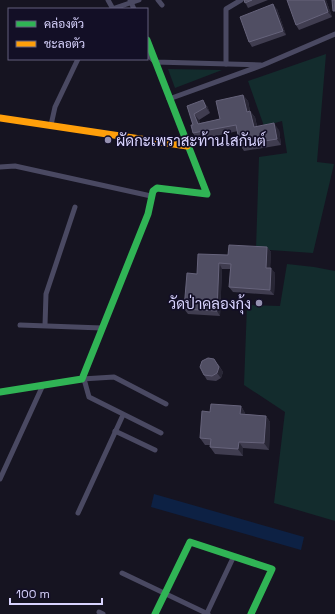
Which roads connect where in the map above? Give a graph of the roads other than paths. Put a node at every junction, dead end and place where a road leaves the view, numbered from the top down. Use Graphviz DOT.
graph roads {
  1 [pos="139,0"];
  2 [pos="158,0"];
  3 [pos="241,0"];
  4 [pos="131,2"];
  5 [pos="162,5"];
  6 [pos="115,8"];
  7 [pos="335,34"];
  8 [pos="148,43"];
  9 [pos="148,55"];
  10 [pos="78,60"];
  11 [pos="155,62"];
  12 [pos="226,64"];
  13 [pos="263,65"];
  14 [pos="169,99"];
  15 [pos="0,118"];
  16 [pos="51,126"];
  17 [pos="187,146"];
  18 [pos="0,167"];
  19 [pos="151,196"];
  20 [pos="75,207"];
  21 [pos="20,325"];
  22 [pos="45,325"];
  23 [pos="102,328"];
  24 [pos="83,379"];
  25 [pos="44,385"];
  26 [pos="0,392"];
  27 [pos="166,404"];
  28 [pos="123,414"];
  29 [pos="115,432"];
  30 [pos="161,433"];
  31 [pos="155,450"];
  32 [pos="0,479"];
  33 [pos="78,513"];
  34 [pos="233,558"];
  35 [pos="122,573"];
  36 [pos="165,594"];
  37 [pos="206,613"];
  38 [pos="155,614"];
  39 [pos="251,614"];
  1 -- 4 [label="street"];
  2 -- 5 [label="street"];
  3 -- 12 [label="street"];
  4 -- 6 [label="street"];
  7 -- 13 [label="street"];
  8 -- 11 [label="street"];
  9 -- 11 [label="street"];
  10 -- 16 [label="street"];
  11 -- 12 [label="street"];
  11 -- 14 [label="street"];
  12 -- 13 [label="street"];
  13 -- 14 [label="street"];
  14 -- 17 [label="street"];
  15 -- 16 [label="street"];
  16 -- 17 [label="street"];
  17 -- 19 [label="street"];
  18 -- 19 [label="street"];
  19 -- 23 [label="street"];
  20 -- 22 [label="street"];
  21 -- 22 [label="street"];
  22 -- 23 [label="street"];
  23 -- 24 [label="street"];
  24 -- 25 [label="street"];
  24 -- 27 [label="street"];
  24 -- 28 [label="street"];
  25 -- 26 [label="street"];
  25 -- 32 [label="street"];
  28 -- 29 [label="street"];
  28 -- 30 [label="street"];
  29 -- 31 [label="street"];
  29 -- 33 [label="street"];
  34 -- 36 [label="street"];
  34 -- 37 [label="street"];
  34 -- 39 [label="street"];
  35 -- 36 [label="street"];
  36 -- 37 [label="street"];
  36 -- 38 [label="street"];
}
